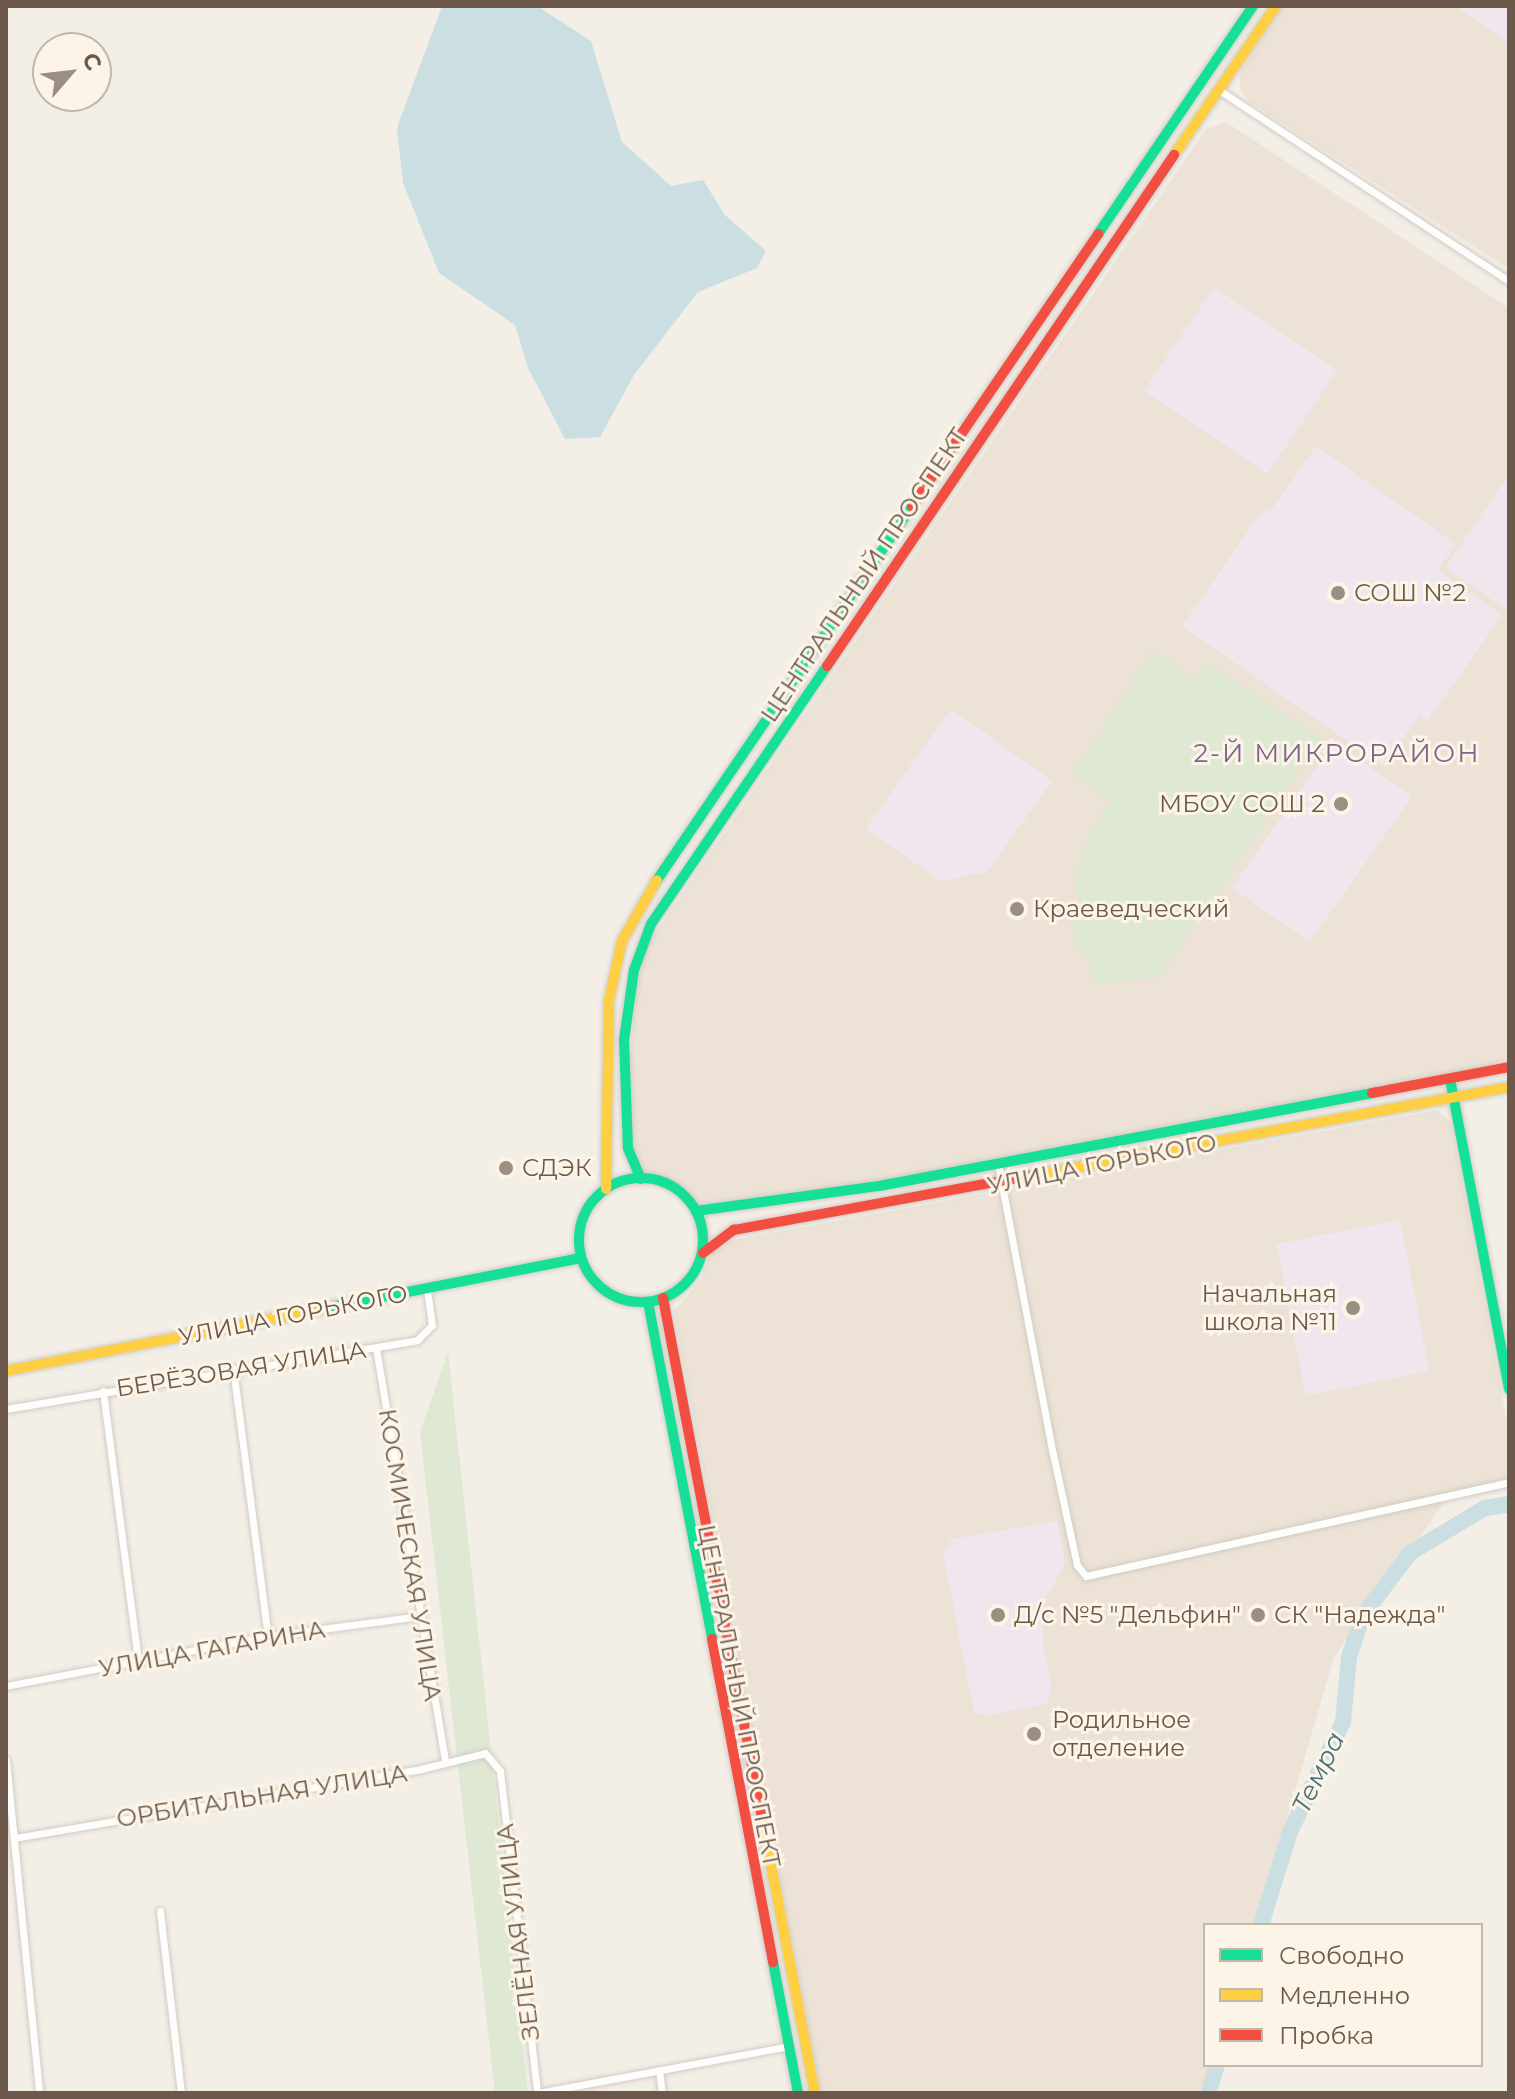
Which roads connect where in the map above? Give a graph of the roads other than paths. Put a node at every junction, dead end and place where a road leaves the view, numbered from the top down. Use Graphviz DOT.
graph roads {
  1 [pos="1253,6"];
  2 [pos="1276,6"];
  3 [pos="1204,78"];
  4 [pos="1219,90"];
  5 [pos="1509,281"];
  6 [pos="848,600"];
  7 [pos="863,611"];
  8 [pos="615,965"];
  9 [pos="634,970"];
  10 [pos="1509,1067"];
  11 [pos="1450,1079"];
  12 [pos="1509,1087"];
  13 [pos="1453,1098"];
  14 [pos="998,1164"];
  15 [pos="641,1179"];
  16 [pos="1001,1184"];
  17 [pos="606,1189"];
  18 [pos="696,1211"];
  19 [pos="703,1253"];
  20 [pos="581,1258"];
  21 [pos="427,1288"];
  22 [pos="663,1298"];
  23 [pos="648,1302"];
  24 [pos="376,1348"];
  25 [pos="233,1368"];
  26 [pos="6,1371"];
  27 [pos="1509,1389"];
  28 [pos="103,1391"];
  29 [pos="6,1409"];
  30 [pos="1509,1482"];
  31 [pos="419,1616"];
  32 [pos="268,1636"];
  33 [pos="138,1661"];
  34 [pos="6,1686"];
  35 [pos="6,1760"];
  36 [pos="445,1762"];
  37 [pos="500,1771"];
  38 [pos="14,1838"];
  39 [pos="160,1911"];
  40 [pos="789,2046"];
  41 [pos="659,2070"];
  42 [pos="39,2093"];
  43 [pos="181,2093"];
  44 [pos="537,2093"];
  45 [pos="662,2093"];
  46 [pos="798,2093"];
  47 [pos="815,2093"];
  1 -- 3 [label="main road, ЦЕНТРАЛЬНЫЙ ПРОСПЕКТ"];
  2 -- 4 [label="main road, ЦЕНТРАЛЬНЫЙ ПРОСПЕКТ"];
  3 -- 4 [label="main road"];
  3 -- 6 [label="main road, ЦЕНТРАЛЬНЫЙ ПРОСПЕКТ"];
  4 -- 5 [label="street"];
  4 -- 7 [label="main road, ЦЕНТРАЛЬНЫЙ ПРОСПЕКТ"];
  6 -- 7 [label="main road"];
  6 -- 8 [label="main road, ЦЕНТРАЛЬНЫЙ ПРОСПЕКТ"];
  7 -- 9 [label="main road, ЦЕНТРАЛЬНЫЙ ПРОСПЕКТ"];
  8 -- 9 [label="main road"];
  8 -- 17 [label="main road, ЦЕНТРАЛЬНЫЙ ПРОСПЕКТ"];
  9 -- 15 [label="main road, ЦЕНТРАЛЬНЫЙ ПРОСПЕКТ"];
  10 -- 11 [label="main road, УЛИЦА ГОРЬКОГО"];
  11 -- 13 [label="main road"];
  11 -- 14 [label="main road, УЛИЦА ГОРЬКОГО"];
  12 -- 13 [label="main road, УЛИЦА ГОРЬКОГО"];
  13 -- 16 [label="main road, УЛИЦА ГОРЬКОГО"];
  13 -- 27 [label="main road"];
  14 -- 16 [label="street"];
  14 -- 18 [label="main road, УЛИЦА ГОРЬКОГО"];
  15 -- 17 [label="main road"];
  15 -- 18 [label="main road"];
  16 -- 19 [label="main road, УЛИЦА ГОРЬКОГО"];
  16 -- 30 [label="street"];
  17 -- 20 [label="main road"];
  18 -- 19 [label="main road"];
  19 -- 22 [label="main road"];
  20 -- 21 [label="main road, УЛИЦА ГОРЬКОГО"];
  20 -- 23 [label="main road"];
  21 -- 24 [label="street, БЕРЁЗОВАЯ УЛИЦА"];
  21 -- 26 [label="main road, УЛИЦА ГОРЬКОГО"];
  22 -- 23 [label="main road"];
  22 -- 47 [label="main road, ЦЕНТРАЛЬНЫЙ ПРОСПЕКТ"];
  23 -- 40 [label="main road, ЦЕНТРАЛЬНЫЙ ПРОСПЕКТ"];
  24 -- 25 [label="street, БЕРЁЗОВАЯ УЛИЦА"];
  24 -- 31 [label="street, КОСМИЧЕСКАЯ УЛИЦА"];
  25 -- 28 [label="street, БЕРЁЗОВАЯ УЛИЦА"];
  25 -- 32 [label="street"];
  28 -- 29 [label="street, БЕРЁЗОВАЯ УЛИЦА"];
  28 -- 33 [label="street"];
  31 -- 32 [label="street, УЛИЦА ГАГАРИНА"];
  31 -- 36 [label="street, КОСМИЧЕСКАЯ УЛИЦА"];
  32 -- 33 [label="street, УЛИЦА ГАГАРИНА"];
  33 -- 34 [label="street, УЛИЦА ГАГАРИНА"];
  35 -- 38 [label="street"];
  36 -- 37 [label="street, ОРБИТАЛЬНАЯ УЛИЦА"];
  36 -- 38 [label="street, ОРБИТАЛЬНАЯ УЛИЦА"];
  37 -- 44 [label="street, ЗЕЛЁНАЯ УЛИЦА"];
  38 -- 42 [label="street"];
  39 -- 43 [label="street"];
  40 -- 41 [label="street"];
  40 -- 46 [label="main road, ЦЕНТРАЛЬНЫЙ ПРОСПЕКТ"];
  41 -- 44 [label="street"];
  41 -- 45 [label="street"];
}
